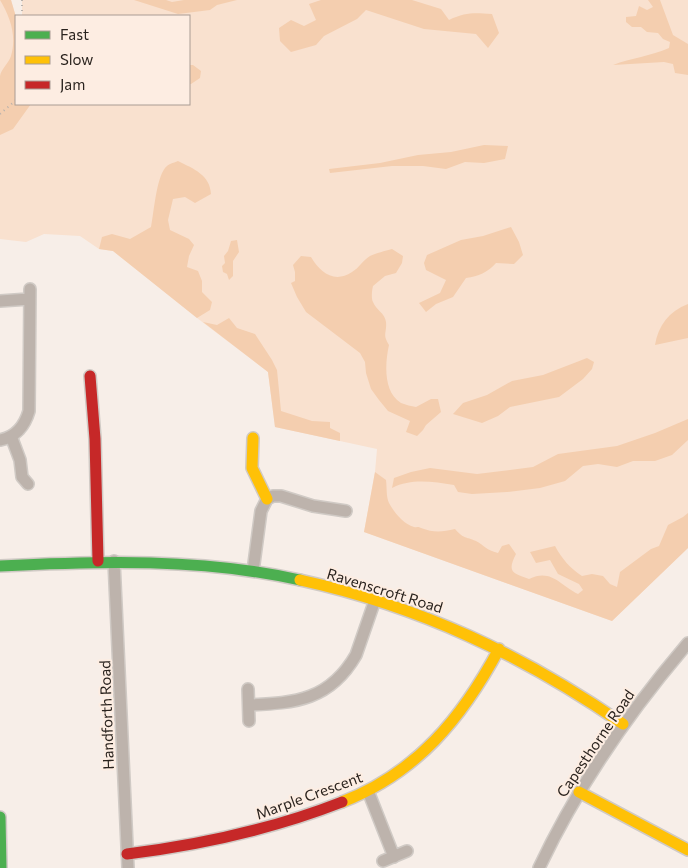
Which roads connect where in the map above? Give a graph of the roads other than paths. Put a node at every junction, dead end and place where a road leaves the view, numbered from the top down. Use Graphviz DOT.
graph roads {
  1 [pos="0,301"];
  2 [pos="90,376"];
  3 [pos="5,438"];
  4 [pos="253,438"];
  5 [pos="28,484"];
  6 [pos="267,499"];
  7 [pos="346,511"];
  8 [pos="98,561"];
  9 [pos="114,561"];
  10 [pos="0,566"];
  11 [pos="253,571"];
  12 [pos="375,600"];
  13 [pos="688,643"];
  14 [pos="499,649"];
  15 [pos="248,689"];
  16 [pos="249,705"];
  17 [pos="250,721"];
  18 [pos="623,724"];
  19 [pos="368,791"];
  20 [pos="579,792"];
  21 [pos="0,817"];
  22 [pos="688,850"];
  23 [pos="407,852"];
  24 [pos="127,854"];
  25 [pos="394,857"];
  26 [pos="382,861"];
  27 [pos="1,868"];
  28 [pos="128,868"];
  29 [pos="540,868"];
  1 -- 3 [label="street"];
  2 -- 8 [label="street"];
  3 -- 5 [label="street"];
  4 -- 6 [label="street"];
  6 -- 7 [label="street"];
  6 -- 11 [label="street"];
  8 -- 9 [label="street, Ravenscroft Road"];
  8 -- 10 [label="street, Ravenscroft Road"];
  9 -- 11 [label="street, Ravenscroft Road"];
  9 -- 24 [label="street, Handforth Road"];
  11 -- 12 [label="street, Ravenscroft Road"];
  12 -- 14 [label="street, Ravenscroft Road"];
  12 -- 16 [label="street"];
  13 -- 18 [label="street, Capesthorne Road"];
  14 -- 18 [label="street, Ravenscroft Road"];
  14 -- 19 [label="street, Marple Crescent"];
  15 -- 16 [label="street"];
  16 -- 17 [label="street"];
  18 -- 20 [label="street, Capesthorne Road"];
  19 -- 24 [label="street, Marple Crescent"];
  19 -- 25 [label="street"];
  20 -- 22 [label="street"];
  20 -- 29 [label="street, Capesthorne Road"];
  21 -- 27 [label="street"];
  23 -- 25 [label="street"];
  24 -- 28 [label="street, Handforth Road"];
  25 -- 26 [label="street"];
}
